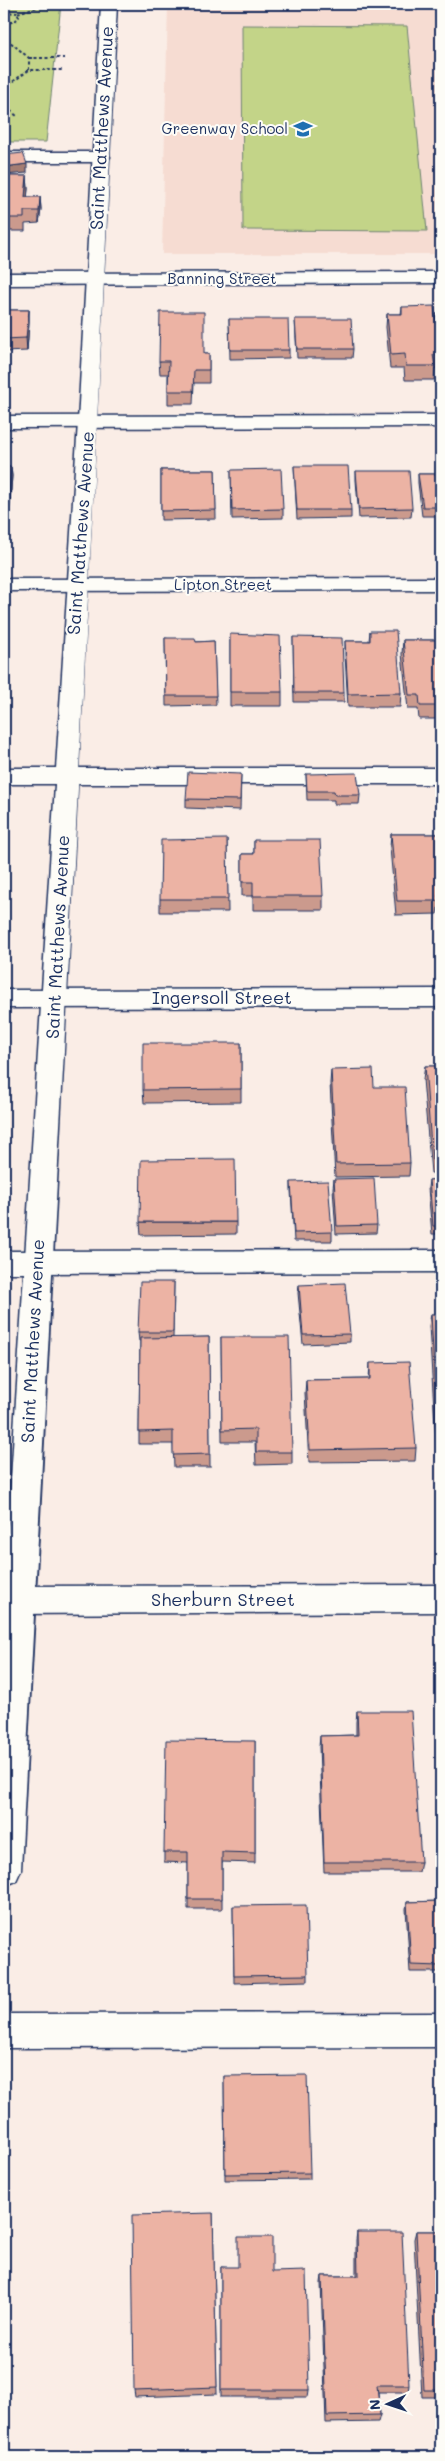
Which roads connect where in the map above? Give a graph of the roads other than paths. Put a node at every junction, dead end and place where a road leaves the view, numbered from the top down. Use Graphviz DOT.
graph roads {
  1 [pos="109,4"];
  2 [pos="4,157"];
  3 [pos="101,157"];
  4 [pos="441,278"];
  5 [pos="4,279"];
  6 [pos="94,279"];
  7 [pos="441,421"];
  8 [pos="4,422"];
  9 [pos="88,422"];
  10 [pos="441,584"];
  11 [pos="4,585"];
  12 [pos="78,585"];
  13 [pos="4,776"];
  14 [pos="67,776"];
  15 [pos="441,776"];
  16 [pos="55,998"];
  17 [pos="441,998"];
  18 [pos="4,999"];
  19 [pos="37,1261"];
  20 [pos="441,1261"];
  21 [pos="4,1262"];
  22 [pos="441,1599"];
  23 [pos="12,1600"];
  24 [pos="4,1870"];
  25 [pos="441,2030"];
  26 [pos="4,2031"];
  1 -- 3 [label="street, Saint Matthews Avenue"];
  2 -- 3 [label="street"];
  3 -- 6 [label="street, Saint Matthews Avenue"];
  4 -- 6 [label="street, Banning Street"];
  5 -- 6 [label="street, Banning Street"];
  6 -- 9 [label="street, Saint Matthews Avenue"];
  7 -- 9 [label="street"];
  8 -- 9 [label="street"];
  9 -- 12 [label="street, Saint Matthews Avenue"];
  10 -- 12 [label="street, Lipton Street"];
  11 -- 12 [label="street, Lipton Street"];
  12 -- 14 [label="street, Saint Matthews Avenue"];
  13 -- 14 [label="street"];
  14 -- 15 [label="street"];
  14 -- 16 [label="street, Saint Matthews Avenue"];
  16 -- 17 [label="street, Ingersoll Street"];
  16 -- 18 [label="street, Ingersoll Street"];
  16 -- 19 [label="street, Saint Matthews Avenue"];
  19 -- 20 [label="street"];
  19 -- 21 [label="street"];
  19 -- 23 [label="street, Saint Matthews Avenue"];
  22 -- 23 [label="street, Sherburn Street"];
  23 -- 24 [label="street, Saint Matthews Avenue"];
  25 -- 26 [label="street"];
}
